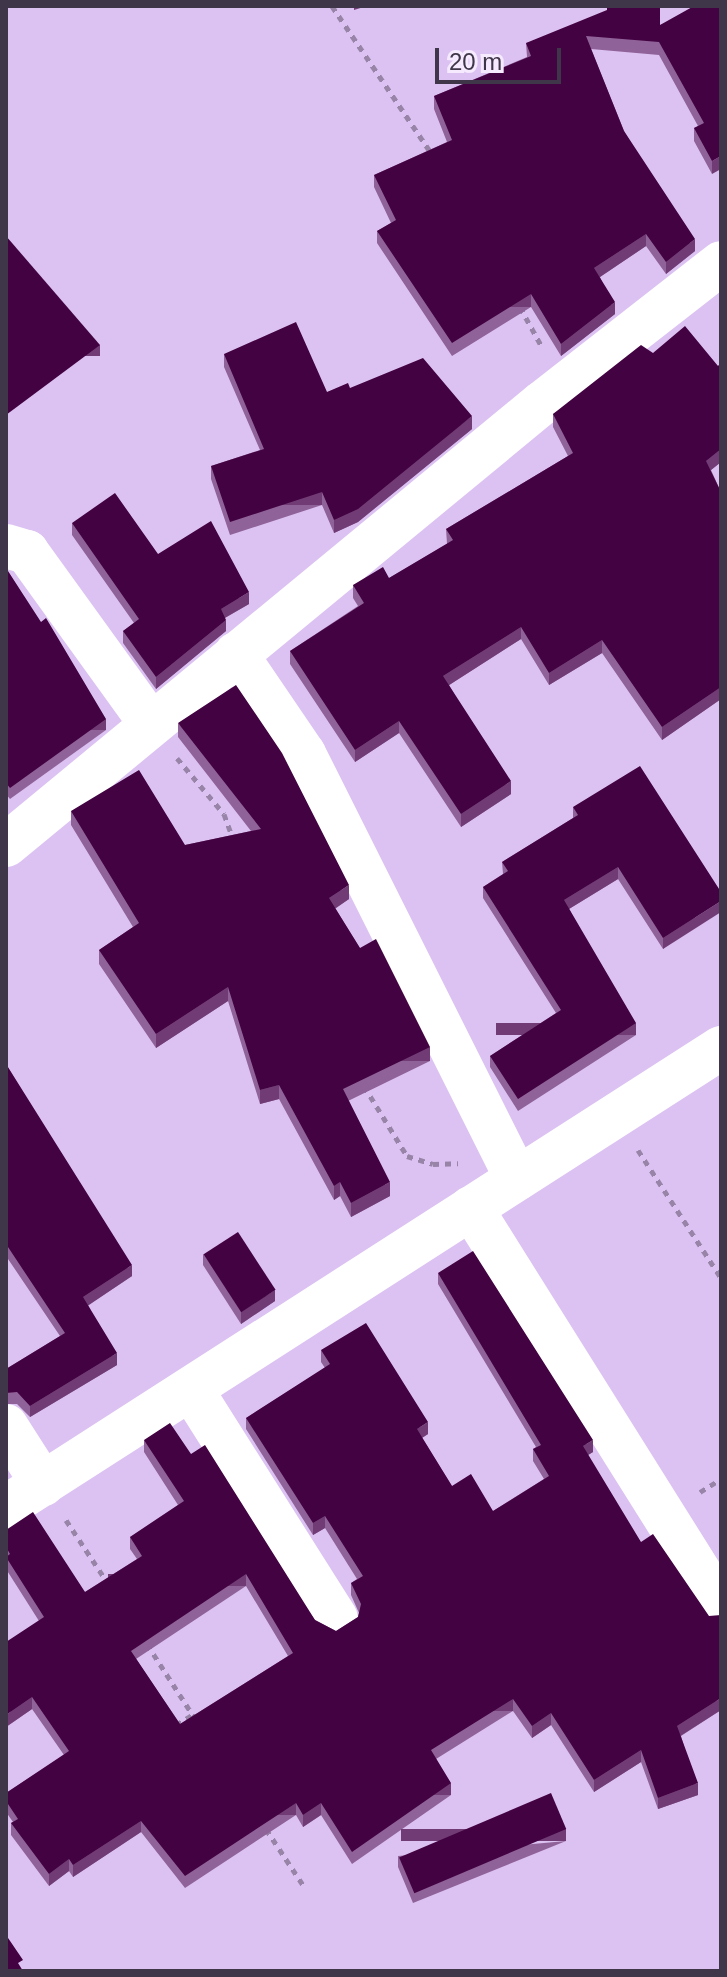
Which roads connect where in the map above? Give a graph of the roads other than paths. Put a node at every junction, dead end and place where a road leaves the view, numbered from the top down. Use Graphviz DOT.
graph roads {
  1 [pos="721,263"];
  2 [pos="13,541"];
  3 [pos="236,654"];
  4 [pos="151,724"];
  5 [pos="6,845"];
  6 [pos="721,1048"];
  7 [pos="512,1170"];
  8 [pos="471,1208"];
  9 [pos="191,1389"];
  10 [pos="6,1426"];
  11 [pos="43,1484"];
  12 [pos="6,1507"];
  13 [pos="718,1596"];
  14 [pos="336,1618"];
  1 -- 3 [label="street"];
  2 -- 4 [label="street"];
  3 -- 4 [label="street"];
  3 -- 7 [label="street"];
  4 -- 5 [label="street"];
  6 -- 7 [label="street"];
  7 -- 8 [label="street"];
  8 -- 9 [label="street"];
  8 -- 13 [label="street"];
  9 -- 11 [label="street"];
  9 -- 14 [label="street"];
  10 -- 11 [label="street"];
  11 -- 12 [label="street"];
}
